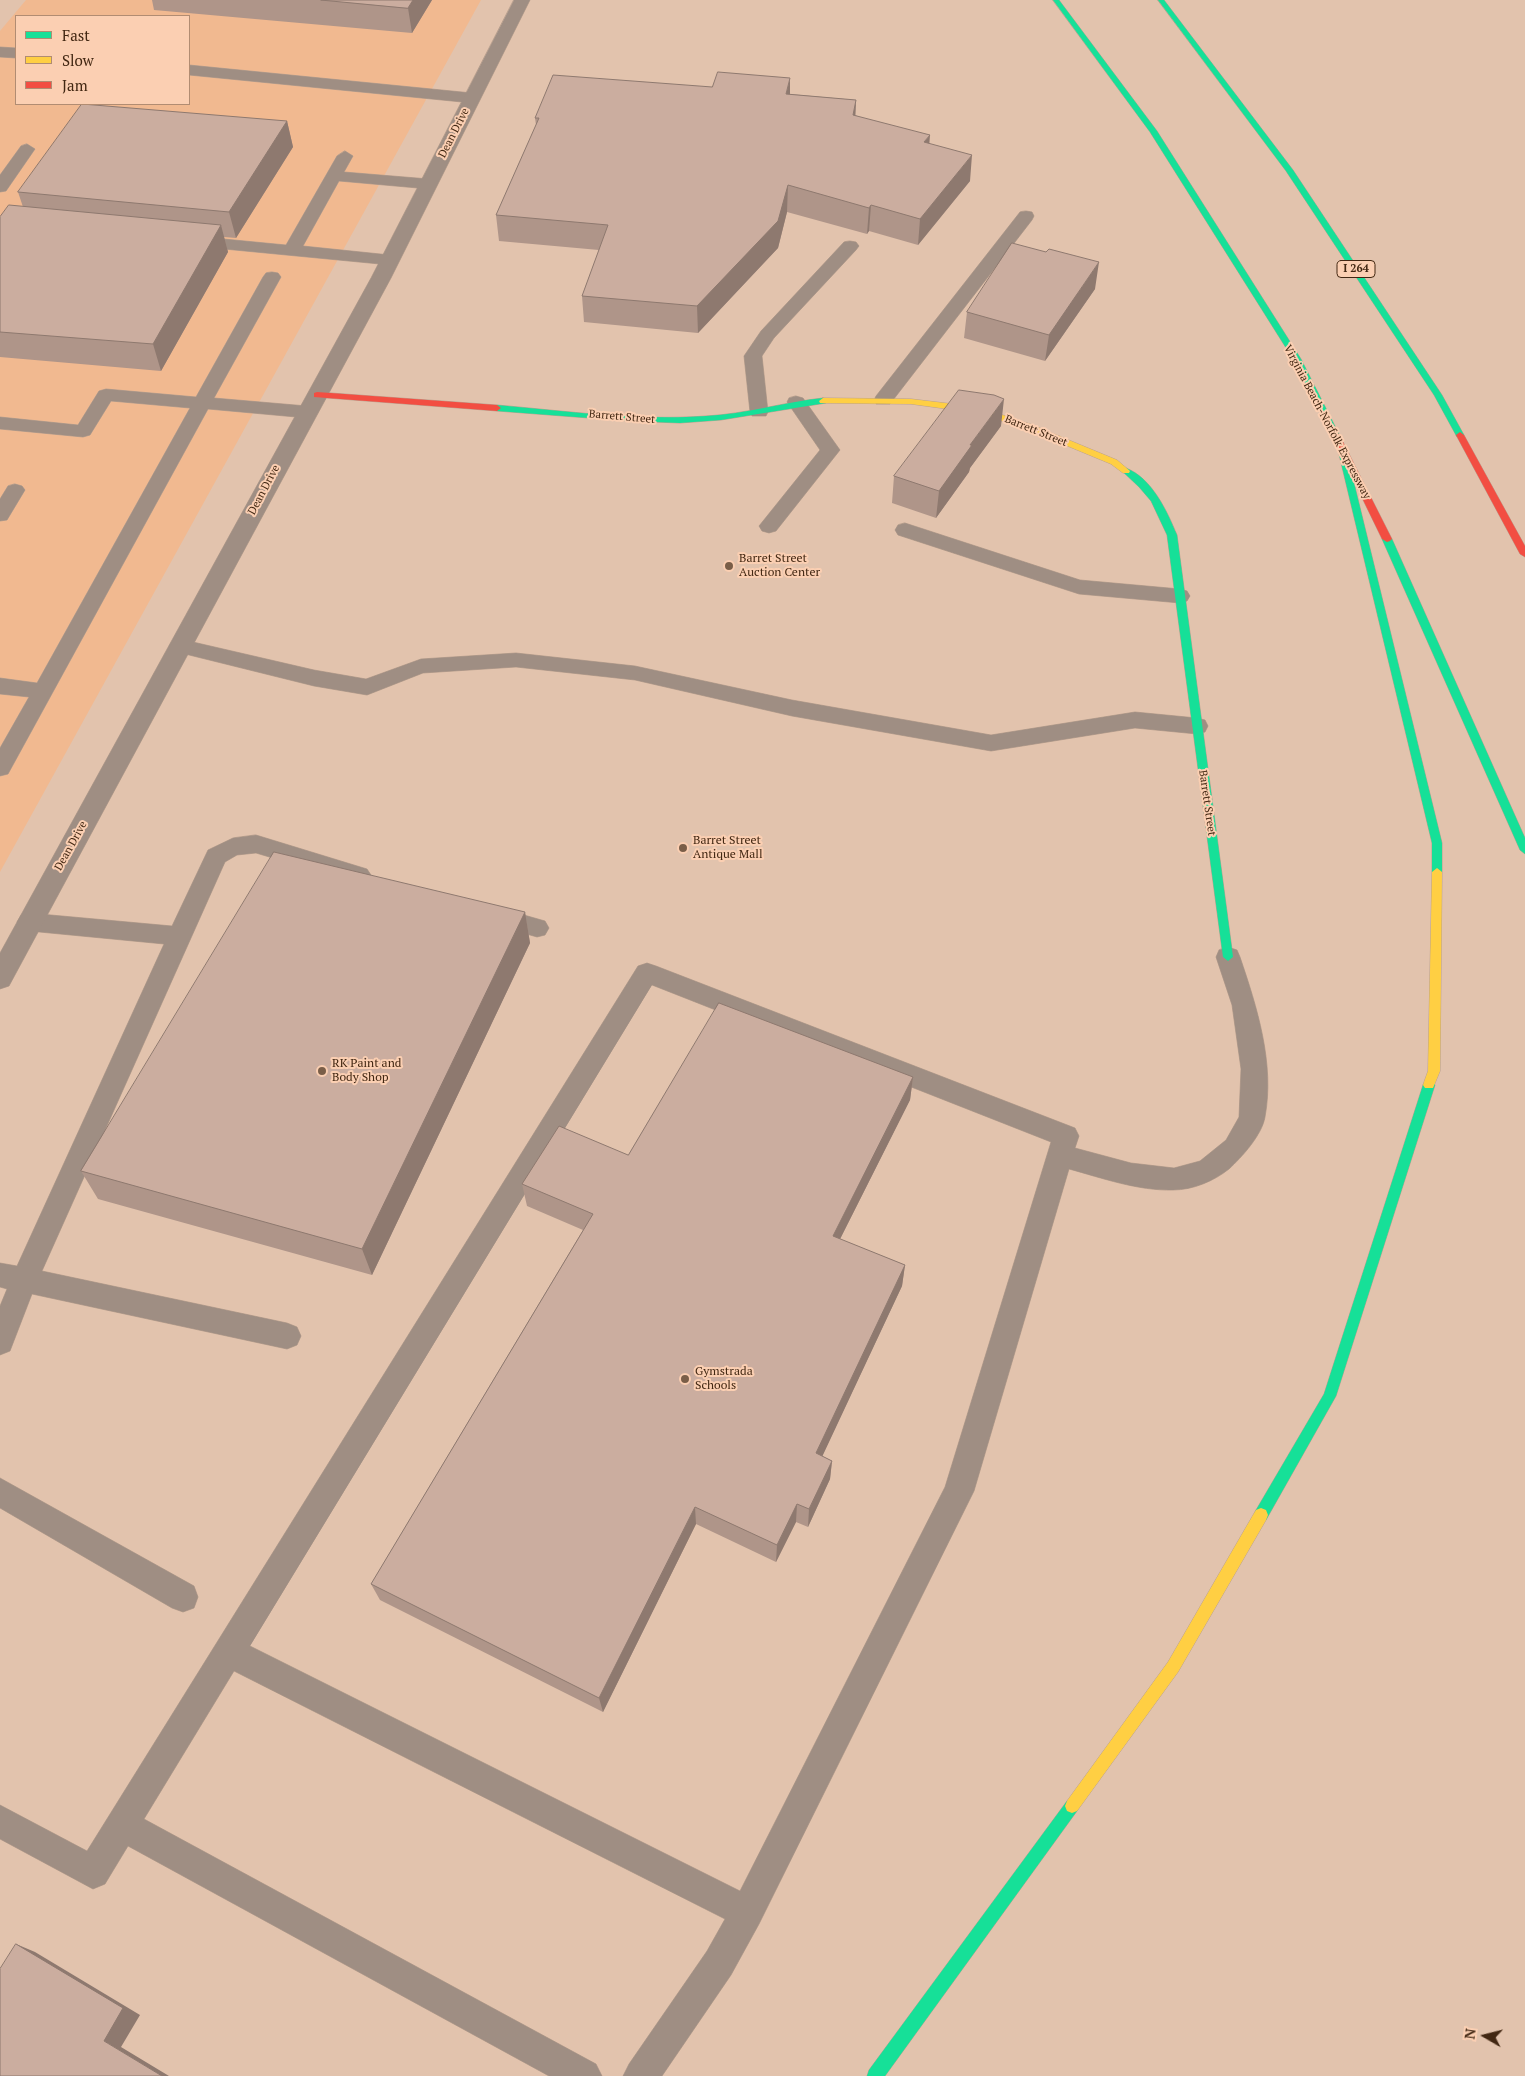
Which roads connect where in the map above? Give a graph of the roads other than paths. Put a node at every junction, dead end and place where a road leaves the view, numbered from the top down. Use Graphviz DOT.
graph roads {
  1 [pos="522,0"];
  2 [pos="1056,0"];
  3 [pos="1161,0"];
  4 [pos="0,52"];
  5 [pos="15,54"];
  6 [pos="190,70"];
  7 [pos="472,98"];
  8 [pos="27,149"];
  9 [pos="345,156"];
  10 [pos="334,176"];
  11 [pos="429,184"];
  12 [pos="0,187"];
  13 [pos="1026,216"];
  14 [pos="175,239"];
  15 [pos="850,246"];
  16 [pos="292,250"];
  17 [pos="390,260"];
  18 [pos="272,277"];
  19 [pos="883,400"];
  20 [pos="796,402"];
  21 [pos="312,403"];
  22 [pos="201,404"];
  23 [pos="759,412"];
  24 [pos="0,423"];
  25 [pos="1342,446"];
  26 [pos="15,490"];
  27 [pos="0,515"];
  28 [pos="770,526"];
  29 [pos="905,530"];
  30 [pos="1525,554"];
  31 [pos="1180,596"];
  32 [pos="180,646"];
  33 [pos="0,686"];
  34 [pos="43,691"];
  35 [pos="1197,726"];
  36 [pos="0,768"];
  37 [pos="1525,850"];
  38 [pos="378,880"];
  39 [pos="472,908"];
  40 [pos="29,922"];
  41 [pos="537,928"];
  42 [pos="180,936"];
  43 [pos="1228,957"];
  44 [pos="0,978"];
  45 [pos="1060,1155"];
  46 [pos="12,1278"];
  47 [pos="287,1336"];
  48 [pos="0,1342"];
  49 [pos="0,1492"];
  50 [pos="184,1597"];
  51 [pos="229,1652"];
  52 [pos="0,1821"];
  53 [pos="122,1825"];
  54 [pos="747,1912"];
  55 [pos="584,2076"];
  56 [pos="641,2076"];
  57 [pos="876,2076"];
  1 -- 7 [label="street, Dean Drive"];
  2 -- 25 [label="main road, Virginia Beach-Norfolk Expressway"];
  3 -- 30 [label="main road, I 264"];
  4 -- 5 [label="lane"];
  6 -- 7 [label="lane"];
  7 -- 11 [label="street, Dean Drive"];
  8 -- 12 [label="lane"];
  9 -- 10 [label="lane"];
  10 -- 11 [label="lane"];
  10 -- 16 [label="lane"];
  11 -- 17 [label="street, Dean Drive"];
  13 -- 19 [label="lane"];
  14 -- 16 [label="lane"];
  15 -- 23 [label="lane"];
  16 -- 17 [label="lane"];
  17 -- 21 [label="street, Dean Drive"];
  18 -- 22 [label="lane"];
  19 -- 20 [label="main road, Barrett Street"];
  19 -- 31 [label="main road, Barrett Street"];
  20 -- 23 [label="main road, Barrett Street"];
  20 -- 28 [label="lane"];
  21 -- 22 [label="lane"];
  21 -- 23 [label="main road, Barrett Street"];
  21 -- 32 [label="street, Dean Drive"];
  22 -- 24 [label="lane"];
  22 -- 34 [label="lane"];
  25 -- 37 [label="main road, Virginia Beach-Norfolk Expressway"];
  25 -- 57 [label="main road"];
  26 -- 27 [label="lane"];
  29 -- 31 [label="lane"];
  31 -- 35 [label="main road, Barrett Street"];
  32 -- 35 [label="lane"];
  32 -- 40 [label="street, Dean Drive"];
  33 -- 34 [label="lane"];
  34 -- 36 [label="lane"];
  35 -- 43 [label="main road, Barrett Street"];
  38 -- 42 [label="lane"];
  39 -- 41 [label="lane"];
  40 -- 42 [label="lane"];
  40 -- 44 [label="street, Dean Drive"];
  42 -- 46 [label="lane"];
  43 -- 45 [label="lane"];
  45 -- 51 [label="lane"];
  45 -- 54 [label="lane"];
  46 -- 47 [label="lane"];
  46 -- 48 [label="lane"];
  49 -- 50 [label="lane"];
  51 -- 53 [label="lane"];
  51 -- 54 [label="lane"];
  52 -- 53 [label="lane"];
  53 -- 55 [label="lane"];
  54 -- 56 [label="lane"];
}
